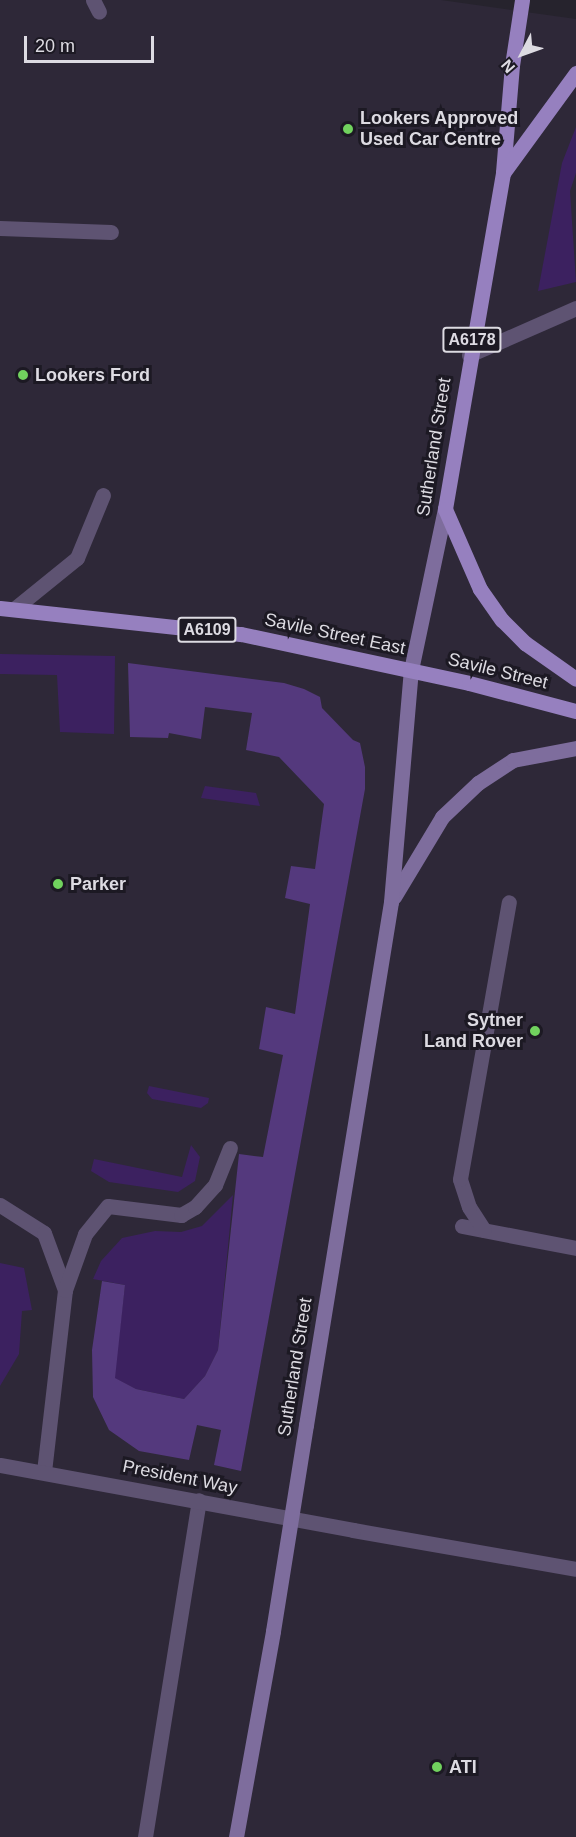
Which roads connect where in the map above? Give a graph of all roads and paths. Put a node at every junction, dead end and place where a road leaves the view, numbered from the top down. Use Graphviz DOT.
graph roads {
  1 [pos="522,0"];
  2 [pos="576,73"];
  3 [pos="503,173"];
  4 [pos="0,228"];
  5 [pos="111,232"];
  6 [pos="576,308"];
  7 [pos="469,355"];
  8 [pos="104,495"];
  9 [pos="445,509"];
  10 [pos="7,609"];
  11 [pos="411,670"];
  12 [pos="576,678"];
  13 [pos="576,711"];
  14 [pos="576,748"];
  15 [pos="391,902"];
  16 [pos="509,902"];
  17 [pos="230,1148"];
  18 [pos="0,1205"];
  19 [pos="462,1226"];
  20 [pos="484,1230"];
  21 [pos="576,1248"];
  22 [pos="65,1290"];
  23 [pos="0,1464"];
  24 [pos="44,1471"];
  25 [pos="199,1500"];
  26 [pos="576,1569"];
  27 [pos="144,1837"];
  28 [pos="236,1837"];
  1 -- 3 [label="main road, Sutherland Street / A6178"];
  2 -- 3 [label="main road"];
  3 -- 7 [label="main road, Sutherland Street / A6178"];
  4 -- 5 [label="street"];
  6 -- 7 [label="street"];
  7 -- 9 [label="main road, Sutherland Street / A6178"];
  8 -- 10 [label="street"];
  9 -- 11 [label="main road, Sutherland Street"];
  9 -- 12 [label="main road, Savile Street"];
  10 -- 11 [label="main road, Savile Street East / A6109"];
  11 -- 13 [label="main road, Savile Street / A6109"];
  11 -- 15 [label="main road, Sutherland Street"];
  14 -- 15 [label="main road, Sutherland Street"];
  15 -- 28 [label="main road, Sutherland Street, bridge"];
  16 -- 20 [label="street"];
  17 -- 22 [label="street"];
  18 -- 22 [label="street"];
  19 -- 20 [label="street"];
  20 -- 21 [label="street"];
  22 -- 24 [label="street"];
  23 -- 24 [label="street, President Way"];
  24 -- 25 [label="street, President Way"];
  25 -- 26 [label="street, President Way"];
  25 -- 27 [label="street"];
}
